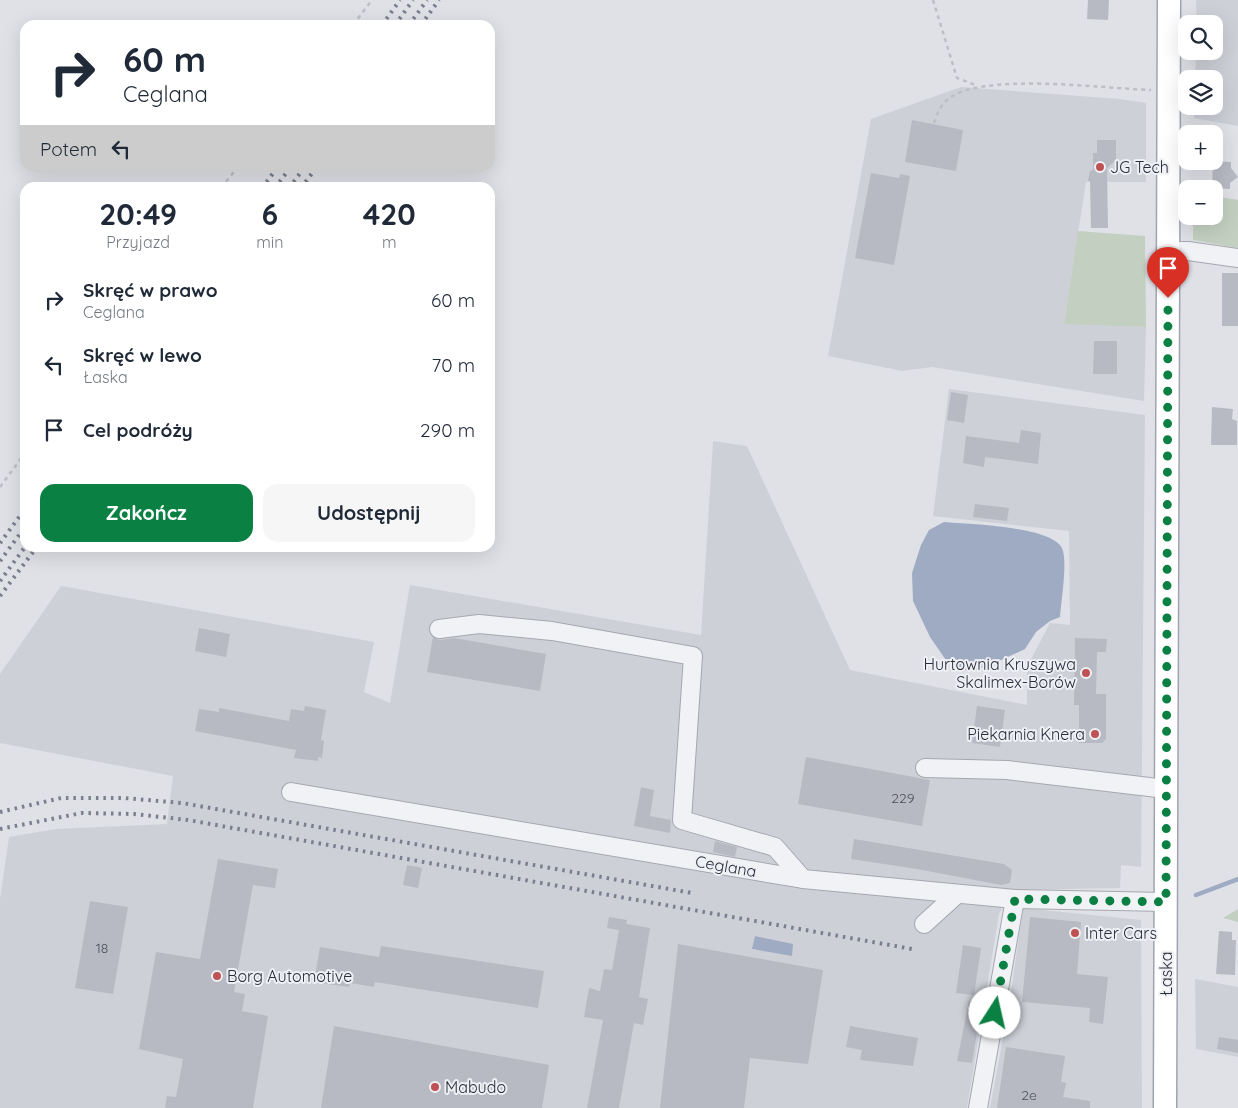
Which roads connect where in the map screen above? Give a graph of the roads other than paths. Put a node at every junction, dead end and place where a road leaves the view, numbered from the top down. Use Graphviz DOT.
graph roads {
  1 [pos="1169,0"];
  2 [pos="1168,252"];
  3 [pos="1238,258"];
  4 [pos="439,629"];
  5 [pos="925,768"];
  6 [pos="1166,789"];
  7 [pos="291,792"];
  8 [pos="803,879"];
  9 [pos="956,895"];
  10 [pos="1015,899"];
  11 [pos="1166,902"];
  12 [pos="924,924"];
  13 [pos="978,1108"];
  14 [pos="1165,1108"];
  1 -- 2 [label="main road, Łaska"];
  2 -- 3 [label="street"];
  2 -- 6 [label="main road, Łaska"];
  4 -- 8 [label="street"];
  5 -- 6 [label="street"];
  6 -- 11 [label="main road, Łaska"];
  7 -- 8 [label="street, Ceglana"];
  8 -- 9 [label="street, Ceglana"];
  9 -- 10 [label="street, Ceglana"];
  9 -- 12 [label="street"];
  10 -- 11 [label="street, Ceglana"];
  10 -- 13 [label="street"];
  11 -- 14 [label="main road, Łaska"];
}
